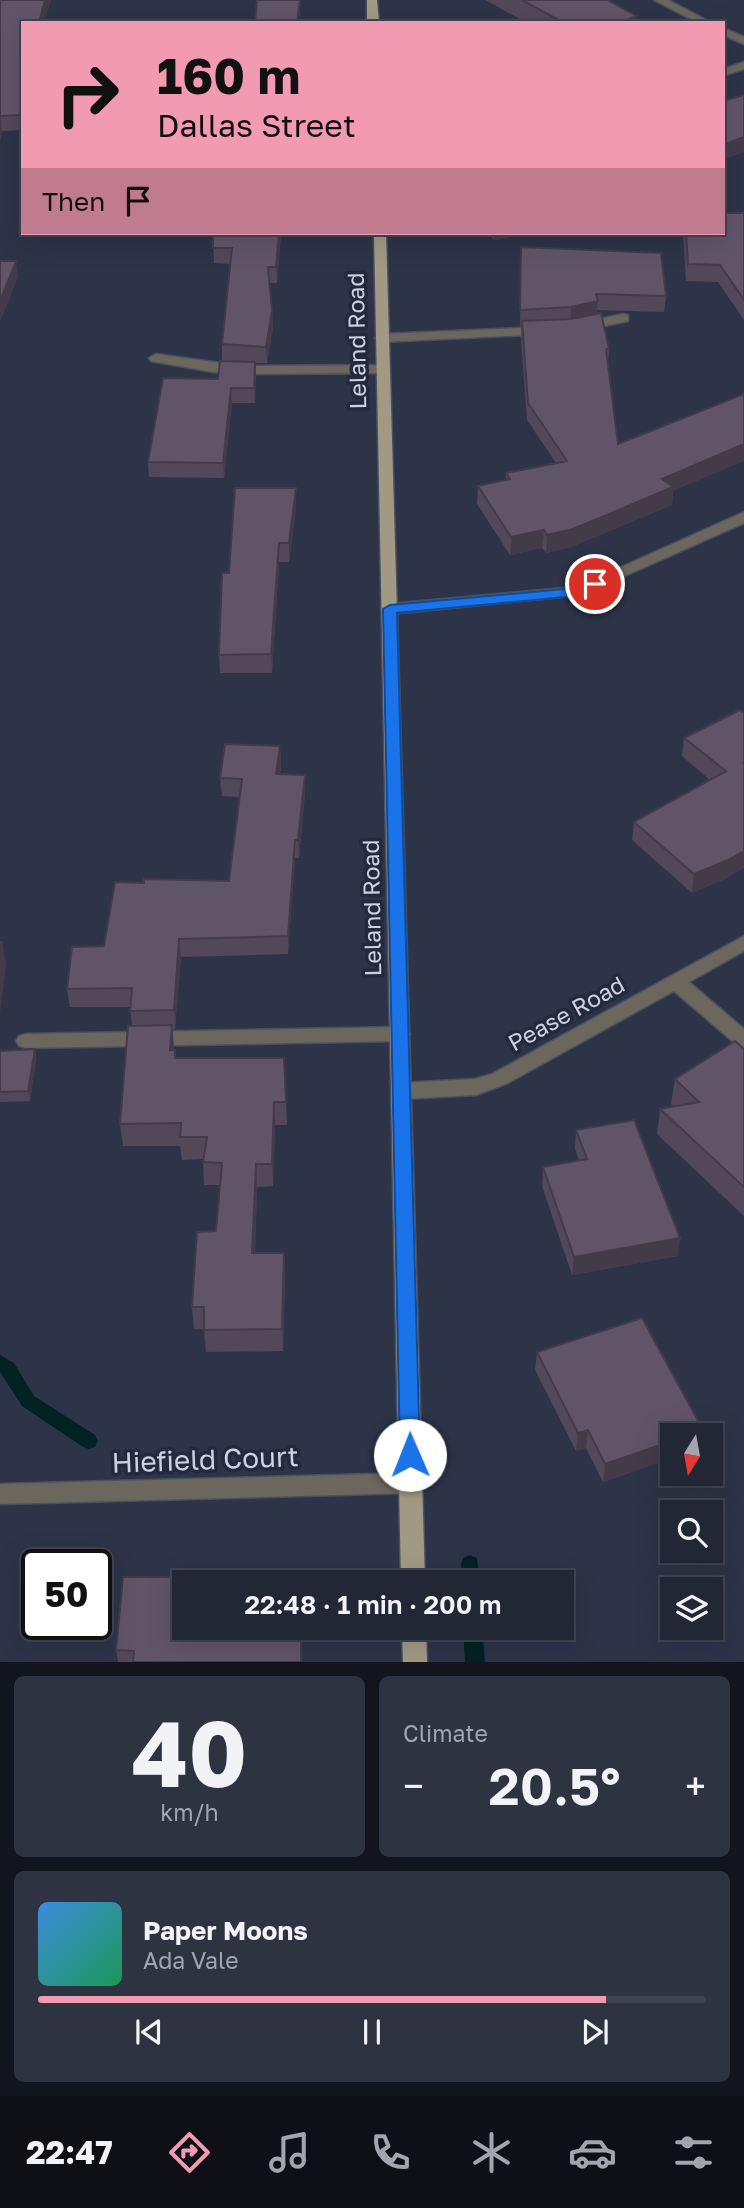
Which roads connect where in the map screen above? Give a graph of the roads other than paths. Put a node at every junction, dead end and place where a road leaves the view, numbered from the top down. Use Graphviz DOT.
graph roads {
  1 [pos="372,0"];
  2 [pos="660,0"];
  3 [pos="373,21"];
  4 [pos="702,21"];
  5 [pos="725,32"];
  6 [pos="744,41"];
  7 [pos="744,65"];
  8 [pos="725,72"];
  9 [pos="380,235"];
  10 [pos="623,318"];
  11 [pos="382,338"];
  12 [pos="156,358"];
  13 [pos="383,369"];
  14 [pos="744,517"];
  15 [pos="390,609"];
  16 [pos="744,943"];
  17 [pos="675,981"];
  18 [pos="400,1034"];
  19 [pos="744,1040"];
  20 [pos="26,1041"];
  21 [pos="402,1091"];
  22 [pos="411,1483"];
  23 [pos="0,1494"];
  24 [pos="413,1570"];
  25 [pos="414,1640"];
  26 [pos="415,1662"];
  1 -- 3 [label="main road"];
  2 -- 4 [label="street"];
  5 -- 6 [label="street"];
  7 -- 8 [label="street"];
  9 -- 11 [label="main road, Leland Road"];
  10 -- 11 [label="street"];
  11 -- 13 [label="main road, Leland Road"];
  12 -- 13 [label="street"];
  13 -- 15 [label="main road, Leland Road"];
  14 -- 15 [label="street"];
  15 -- 18 [label="main road, Leland Road"];
  16 -- 17 [label="street, Pease Road"];
  17 -- 19 [label="street"];
  17 -- 21 [label="street, Pease Road"];
  18 -- 20 [label="street"];
  18 -- 21 [label="main road, Leland Road"];
  21 -- 22 [label="main road, Leland Road"];
  22 -- 23 [label="street, Hiefield Court"];
  22 -- 24 [label="main road, Leland Road"];
  25 -- 26 [label="main road"];
}
